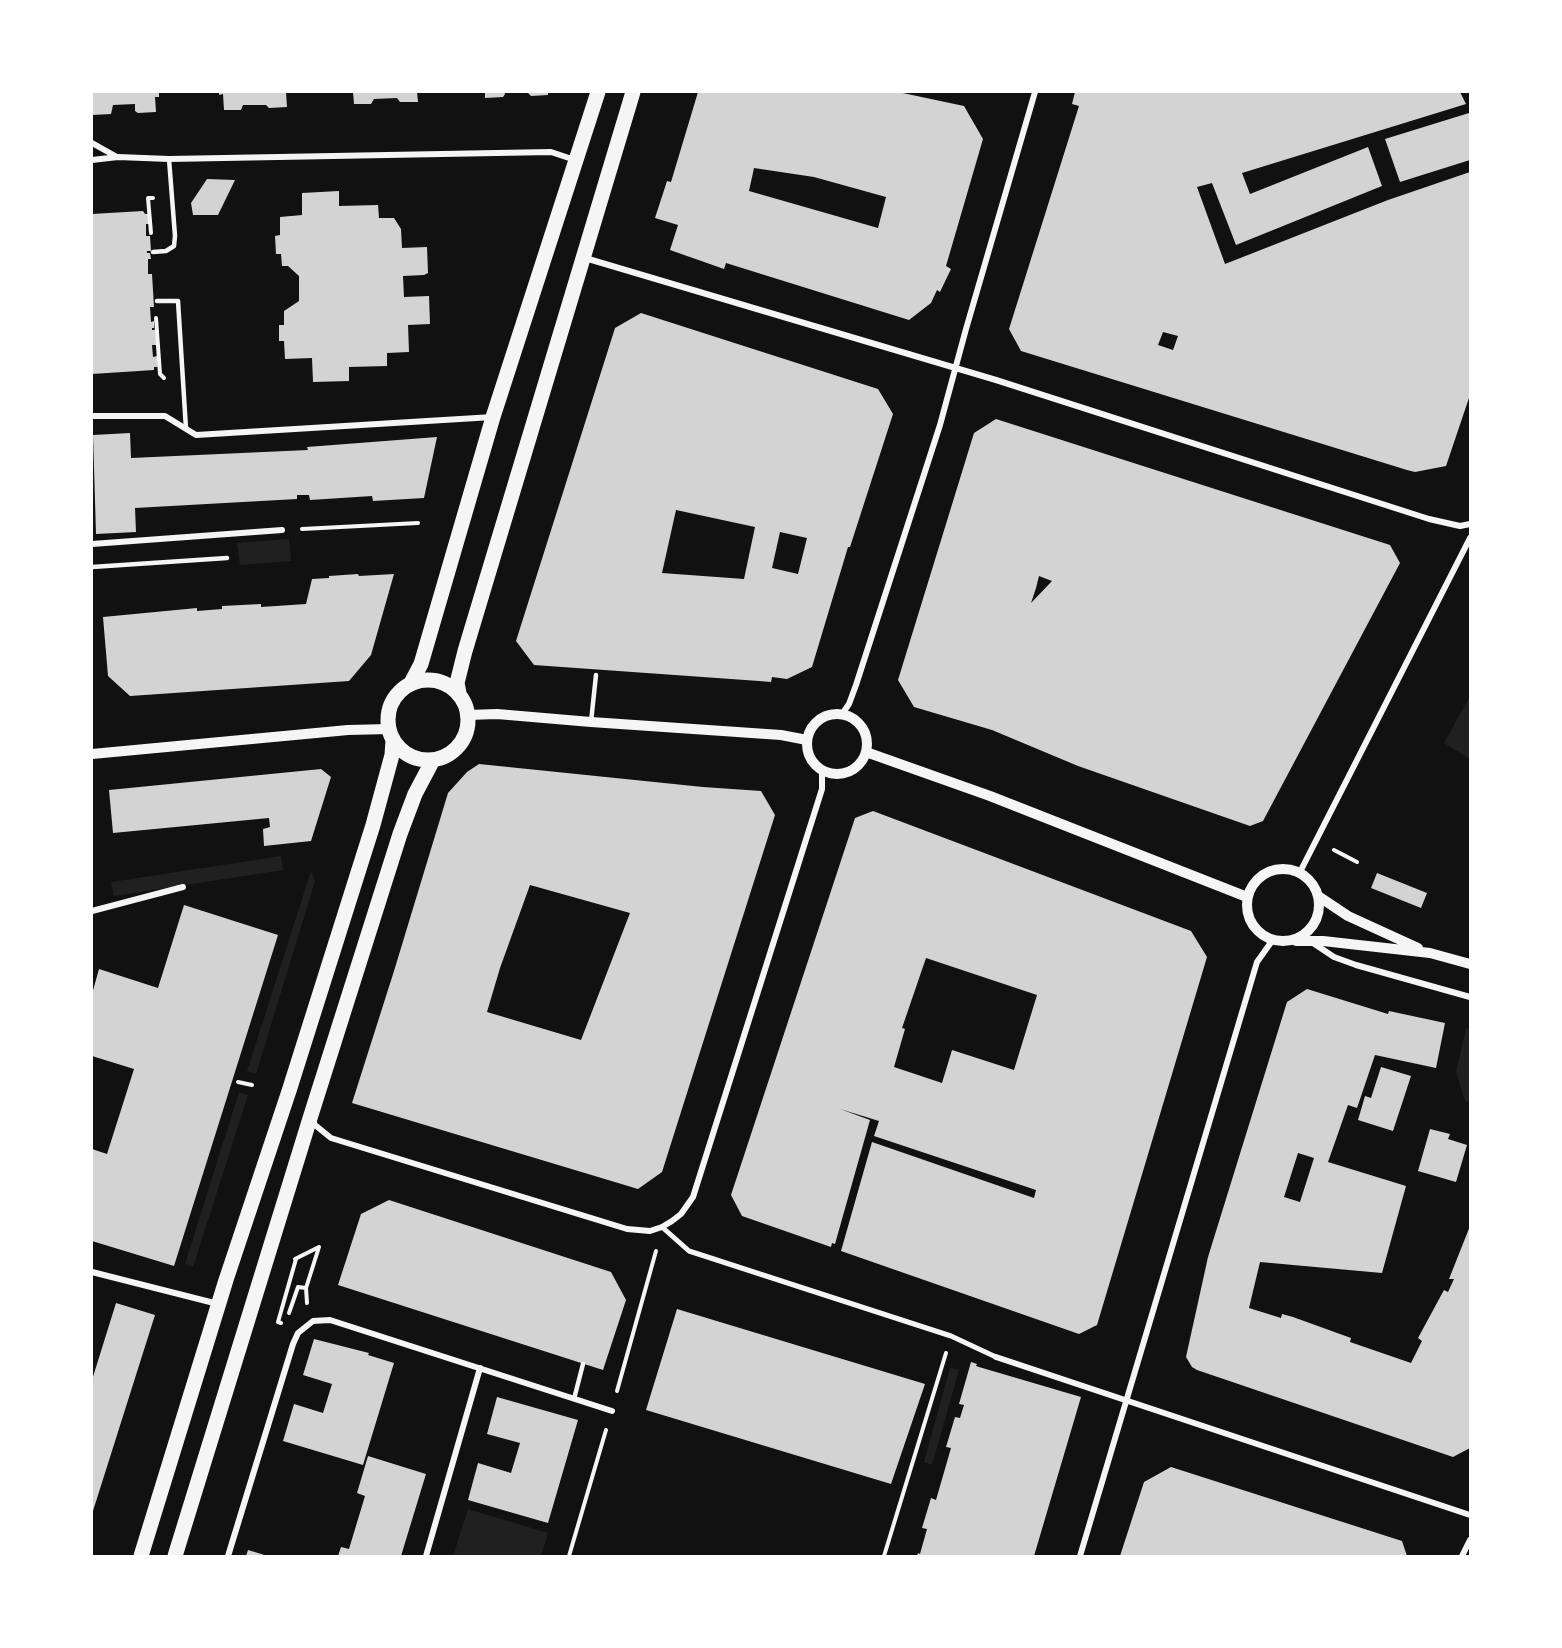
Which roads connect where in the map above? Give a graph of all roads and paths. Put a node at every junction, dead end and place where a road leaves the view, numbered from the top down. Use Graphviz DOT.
graph roads {
  1 [pos="598,92"];
  2 [pos="633,92"];
  3 [pos="1035,92"];
  4 [pos="92,143"];
  5 [pos="118,157"];
  6 [pos="169,159"];
  7 [pos="92,160"];
  8 [pos="575,160"];
  9 [pos="153,252"];
  10 [pos="584,258"];
  11 [pos="157,301"];
  12 [pos="956,368"];
  13 [pos="92,416"];
  14 [pos="493,417"];
  15 [pos="186,429"];
  16 [pos="418,523"];
  17 [pos="1470,524"];
  18 [pos="282,530"];
  19 [pos="1470,538"];
  20 [pos="92,544"];
  21 [pos="227,558"];
  22 [pos="92,567"];
  23 [pos="596,675"];
  24 [pos="411,683"];
  25 [pos="459,693"];
  26 [pos="842,714"];
  27 [pos="468,715"];
  28 [pos="591,722"];
  29 [pos="391,734"];
  30 [pos="807,740"];
  31 [pos="866,752"];
  32 [pos="92,754"];
  33 [pos="433,760"];
  34 [pos="822,770"];
  35 [pos="1300,872"];
  36 [pos="183,887"];
  37 [pos="1318,896"];
  38 [pos="1247,897"];
  39 [pos="92,911"];
  40 [pos="1295,940"];
  41 [pos="1272,941"];
  42 [pos="1310,941"];
  43 [pos="1430,953"];
  44 [pos="1470,964"];
  45 [pos="1470,997"];
  46 [pos="238,1082"];
  47 [pos="252,1085"];
  48 [pos="311,1115"];
  49 [pos="662,1227"];
  50 [pos="318,1247"];
  51 [pos="296,1259"];
  52 [pos="92,1272"];
  53 [pos="306,1287"];
  54 [pos="307,1303"];
  55 [pos="219,1304"];
  56 [pos="288,1315"];
  57 [pos="285,1324"];
  58 [pos="951,1336"];
  59 [pos="996,1357"];
  60 [pos="583,1364"];
  61 [pos="480,1368"];
  62 [pos="574,1399"];
  63 [pos="1127,1400"];
  64 [pos="612,1411"];
  65 [pos="1470,1515"];
  66 [pos="1470,1540"];
  67 [pos="141,1557"];
  68 [pos="175,1557"];
  69 [pos="228,1557"];
  70 [pos="426,1557"];
  71 [pos="569,1557"];
  72 [pos="884,1557"];
  73 [pos="1080,1557"];
  74 [pos="1462,1557"];
  1 -- 8 [label="main road"];
  2 -- 10 [label="main road"];
  3 -- 12 [label="street"];
  4 -- 5 [label="street"];
  5 -- 6 [label="street"];
  5 -- 7 [label="street"];
  6 -- 8 [label="street"];
  6 -- 9 [label="lane"];
  8 -- 14 [label="main road"];
  10 -- 12 [label="street"];
  10 -- 25 [label="main road"];
  11 -- 15 [label="lane"];
  12 -- 17 [label="street"];
  12 -- 26 [label="street"];
  13 -- 15 [label="street"];
  14 -- 15 [label="street"];
  14 -- 24 [label="main road"];
  16 -- 18 [label="path"];
  18 -- 20 [label="street"];
  19 -- 35 [label="street"];
  21 -- 22 [label="lane"];
  23 -- 28 [label="lane"];
  24 -- 25 [label="main road"];
  24 -- 29 [label="main road"];
  25 -- 27 [label="main road"];
  26 -- 30 [label="street"];
  26 -- 31 [label="street"];
  27 -- 28 [label="street"];
  27 -- 33 [label="main road"];
  28 -- 30 [label="street"];
  29 -- 32 [label="street"];
  29 -- 33 [label="main road"];
  29 -- 55 [label="main road"];
  30 -- 34 [label="street"];
  31 -- 34 [label="street"];
  31 -- 38 [label="street"];
  33 -- 48 [label="main road"];
  34 -- 49 [label="street"];
  35 -- 37 [label="street"];
  35 -- 38 [label="street"];
  36 -- 39 [label="street"];
  37 -- 40 [label="street"];
  37 -- 43 [label="street"];
  38 -- 41 [label="street"];
  40 -- 41 [label="street"];
  40 -- 42 [label="street"];
  41 -- 63 [label="street"];
  42 -- 43 [label="street"];
  42 -- 45 [label="street"];
  43 -- 44 [label="street"];
  46 -- 47 [label="path"];
  48 -- 49 [label="street"];
  48 -- 68 [label="main road"];
  49 -- 58 [label="street"];
  49 -- 64 [label="path"];
  50 -- 53 [label="path"];
  51 -- 57 [label="path"];
  52 -- 55 [label="street"];
  53 -- 54 [label="path"];
  53 -- 56 [label="path"];
  55 -- 67 [label="main road"];
  58 -- 59 [label="street"];
  58 -- 72 [label="path"];
  59 -- 63 [label="street"];
  60 -- 62 [label="lane"];
  61 -- 62 [label="street"];
  61 -- 69 [label="street"];
  61 -- 70 [label="street"];
  62 -- 64 [label="street"];
  63 -- 65 [label="street"];
  63 -- 73 [label="street"];
  64 -- 71 [label="path"];
  66 -- 74 [label="street"];
}
